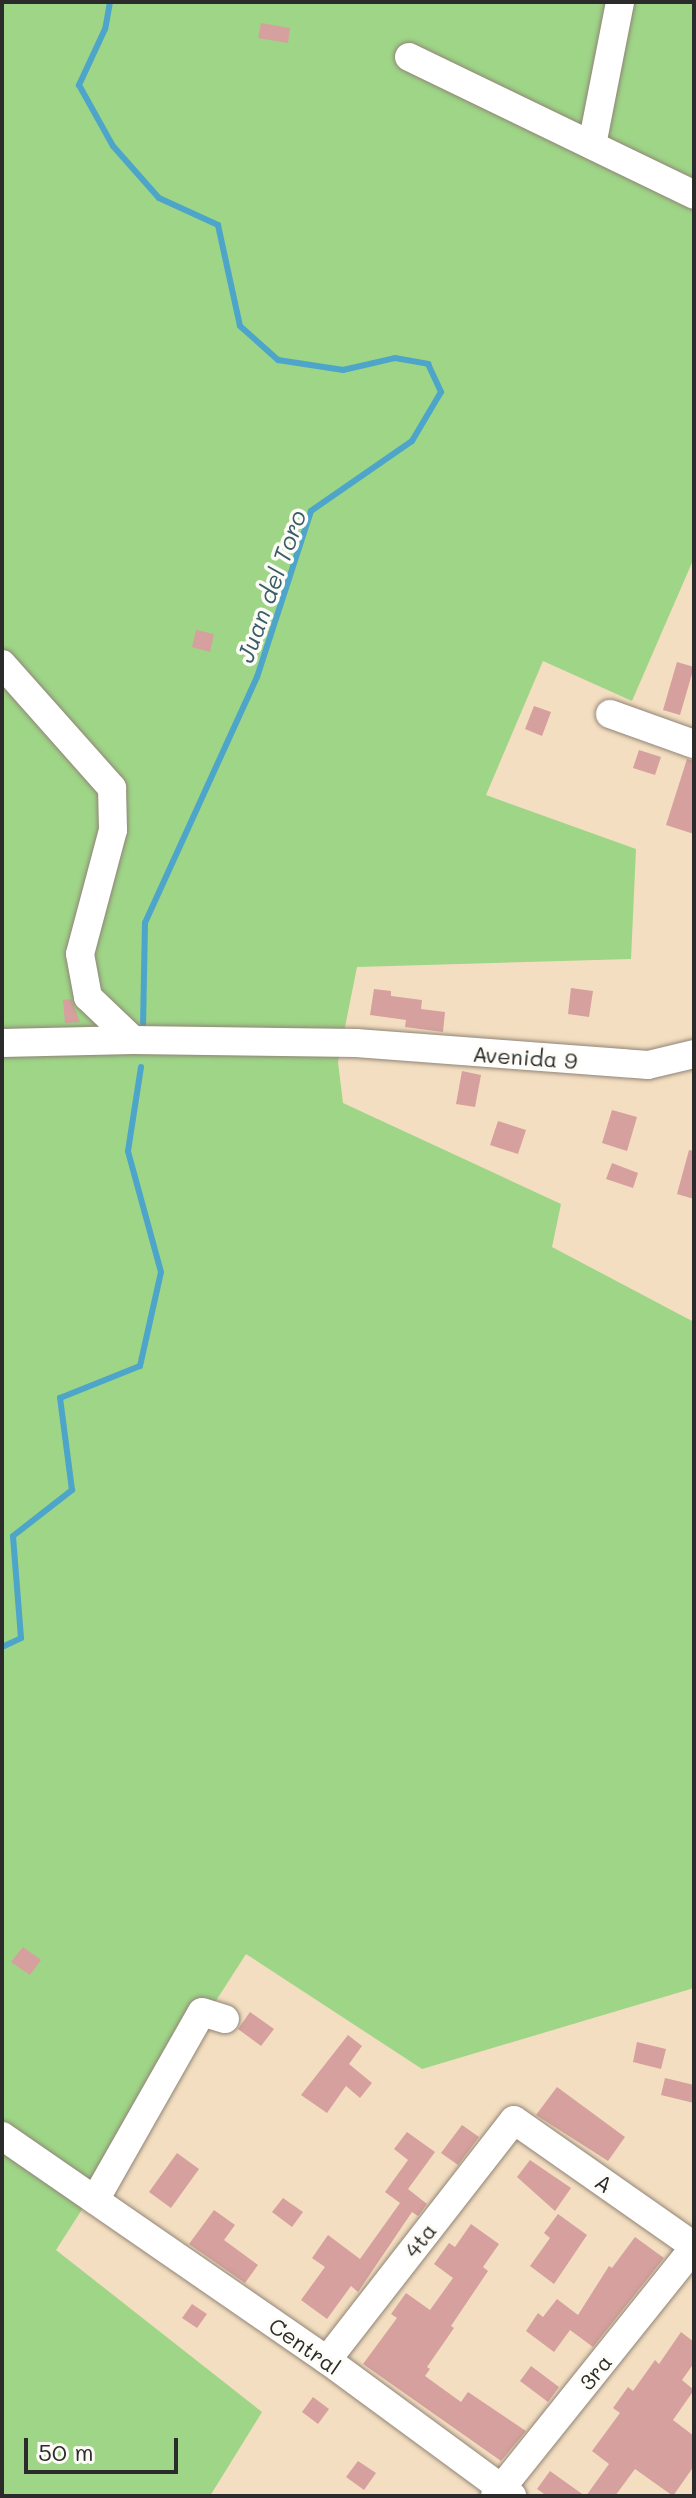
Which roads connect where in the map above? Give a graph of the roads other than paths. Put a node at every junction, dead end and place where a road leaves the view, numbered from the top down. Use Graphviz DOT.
graph roads {
  1 [pos="620,2"];
  2 [pos="409,57"];
  3 [pos="592,145"];
  4 [pos="694,195"];
  5 [pos="2,664"];
  6 [pos="610,714"];
  7 [pos="694,744"];
  8 [pos="133,1040"];
  9 [pos="2,1043"];
  10 [pos="694,1054"];
  11 [pos="225,2019"];
  12 [pos="514,2120"];
  13 [pos="2,2136"];
  14 [pos="95,2200"];
  15 [pos="694,2247"];
  16 [pos="327,2360"];
  17 [pos="503,2493"];
  1 -- 3 [label="street"];
  2 -- 3 [label="street"];
  3 -- 4 [label="street"];
  5 -- 8 [label="street"];
  6 -- 7 [label="street"];
  8 -- 9 [label="street, Avenida 9"];
  8 -- 10 [label="street, Avenida 9"];
  11 -- 14 [label="street"];
  12 -- 15 [label="street, A"];
  12 -- 16 [label="street, 4ta"];
  13 -- 14 [label="street, Central"];
  14 -- 16 [label="street, Central"];
  15 -- 17 [label="street, 3ra"];
  16 -- 17 [label="street, Central"];
}
